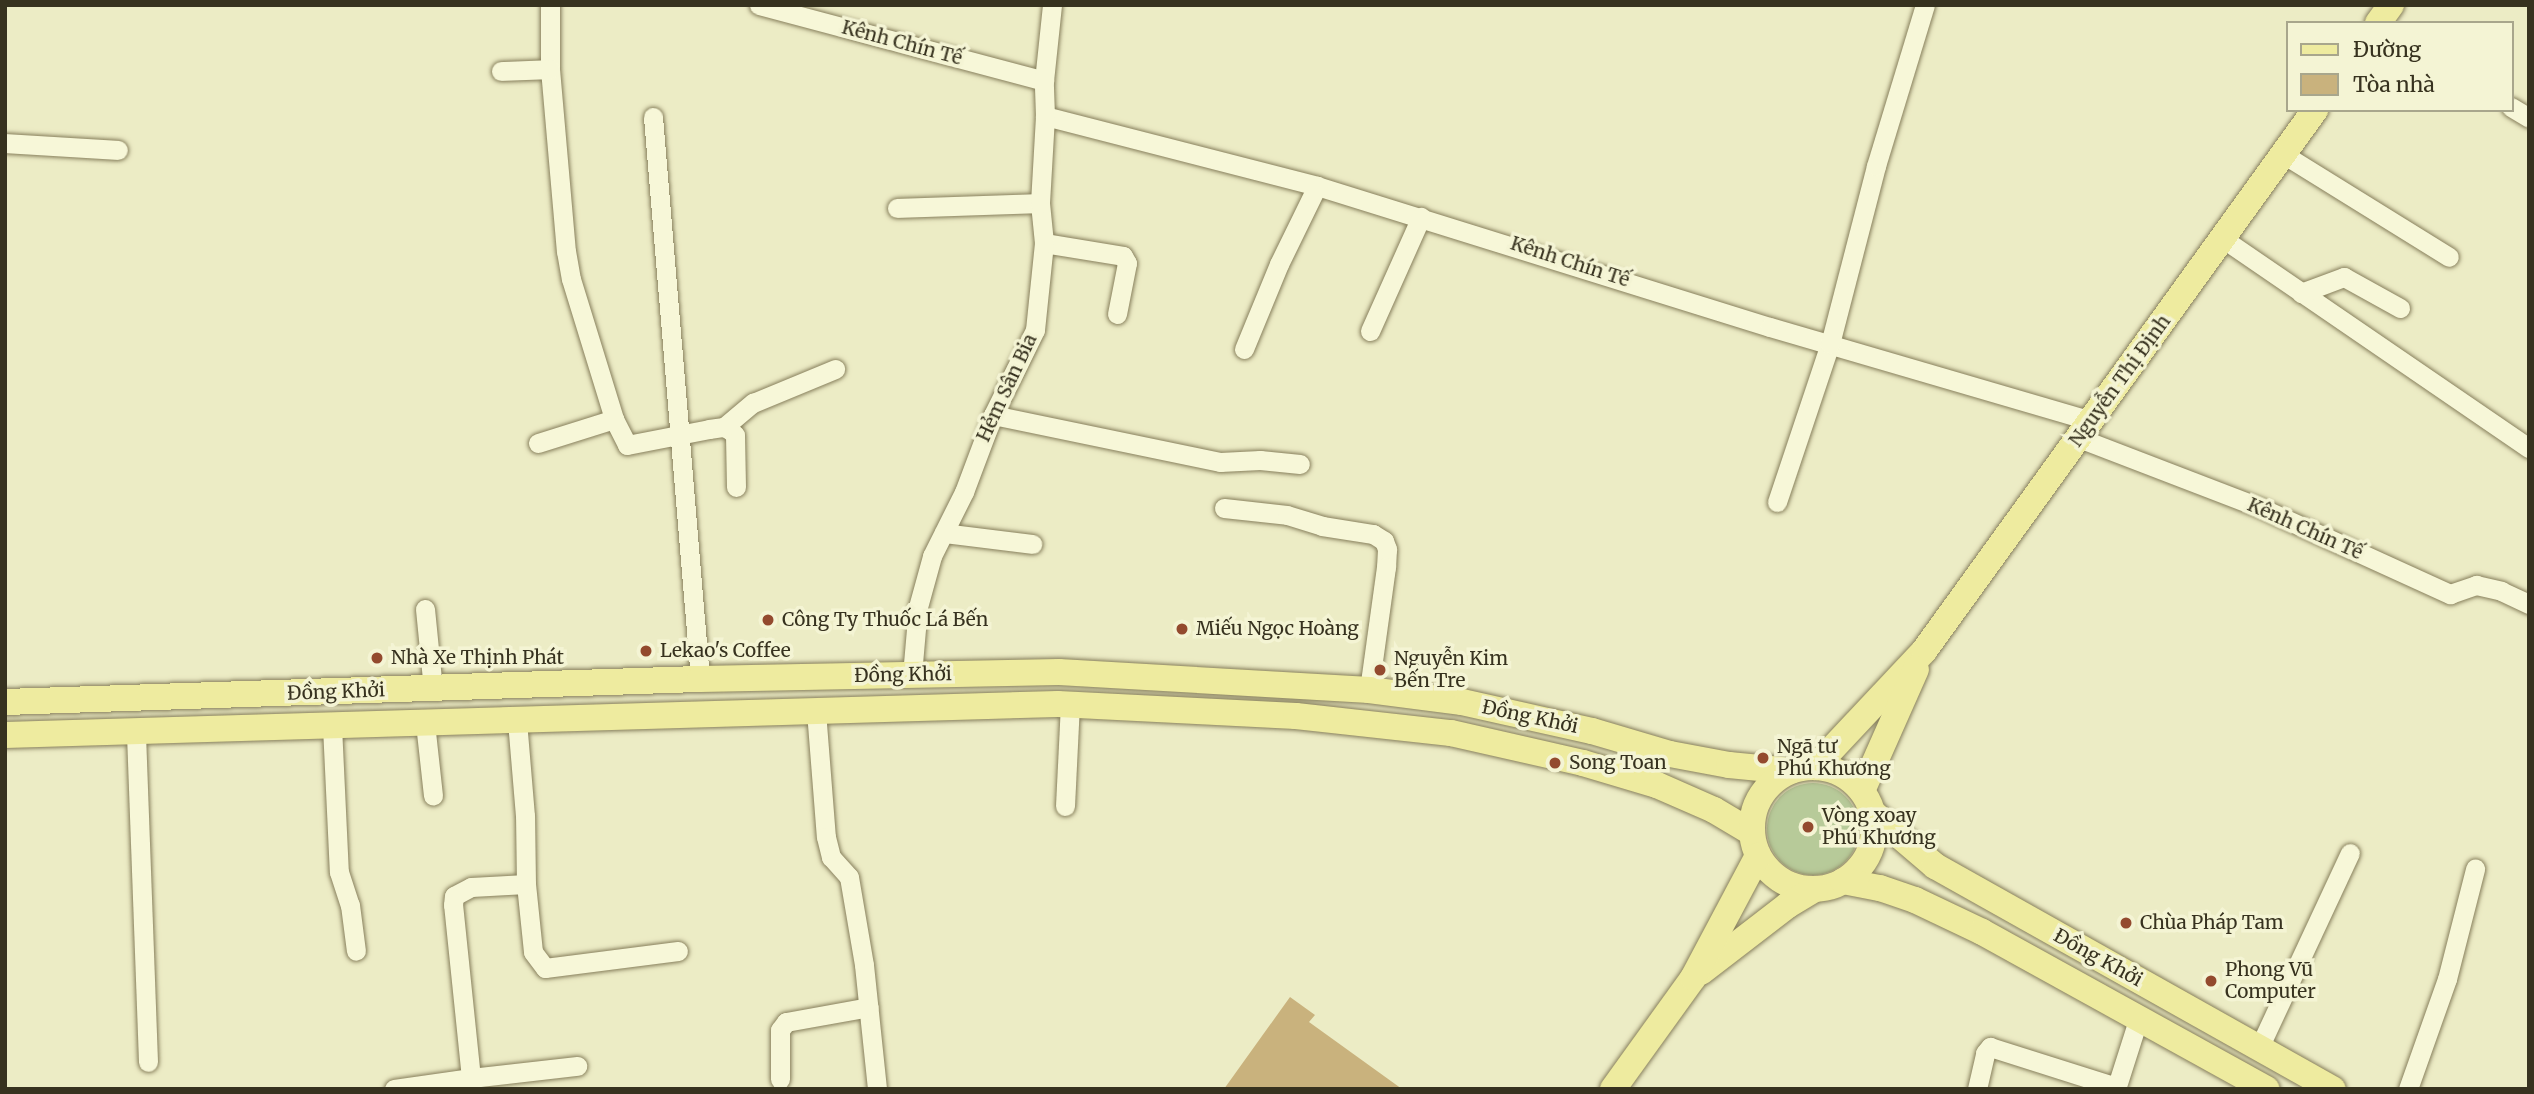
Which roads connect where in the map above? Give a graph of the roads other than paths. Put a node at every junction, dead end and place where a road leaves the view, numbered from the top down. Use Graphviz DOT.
graph roads {
  1 [pos="550,5"];
  2 [pos="759,5"];
  3 [pos="1052,5"];
  4 [pos="1925,5"];
  5 [pos="550,69"];
  6 [pos="501,71"];
  7 [pos="1044,81"];
  8 [pos="2513,108"];
  9 [pos="2314,112"];
  10 [pos="1045,116"];
  11 [pos="653,117"];
  12 [pos="2529,118"];
  13 [pos="5,143"];
  14 [pos="118,150"];
  15 [pos="2283,154"];
  16 [pos="1317,186"];
  17 [pos="1040,203"];
  18 [pos="897,208"];
  19 [pos="1422,217"];
  20 [pos="2222,238"];
  21 [pos="1044,243"];
  22 [pos="2449,257"];
  23 [pos="2301,293"];
  24 [pos="2400,308"];
  25 [pos="1117,314"];
  26 [pos="1370,331"];
  27 [pos="1830,344"];
  28 [pos="1244,349"];
  29 [pos="835,369"];
  30 [pos="993,415"];
  31 [pos="614,419"];
  32 [pos="724,427"];
  33 [pos="2085,429"];
  34 [pos="681,434"];
  35 [pos="538,443"];
  36 [pos="2529,448"];
  37 [pos="1300,464"];
  38 [pos="736,487"];
  39 [pos="1777,502"];
  40 [pos="1224,508"];
  41 [pos="944,533"];
  42 [pos="1032,544"];
  43 [pos="2529,604"];
  44 [pos="425,609"];
  45 [pos="1924,651"];
  46 [pos="1059,672"];
  47 [pos="912,675"];
  48 [pos="700,679"];
  49 [pos="429,689"];
  50 [pos="1369,690"];
  51 [pos="5,702"];
  52 [pos="1064,704"];
  53 [pos="816,711"];
  54 [pos="517,720"];
  55 [pos="425,723"];
  56 [pos="332,726"];
  57 [pos="1592,731"];
  58 [pos="136,734"];
  59 [pos="5,735"];
  60 [pos="1583,763"];
  61 [pos="1803,769"];
  62 [pos="433,796"];
  63 [pos="1867,802"];
  64 [pos="1065,806"];
  65 [pos="1755,844"];
  66 [pos="2350,853"];
  67 [pos="2475,869"];
  68 [pos="1843,881"];
  69 [pos="526,884"];
  70 [pos="1815,889"];
  71 [pos="356,951"];
  72 [pos="678,951"];
  73 [pos="1693,978"];
  74 [pos="869,1007"];
  75 [pos="2138,1020"];
  76 [pos="2259,1048"];
  77 [pos="148,1062"];
  78 [pos="577,1066"];
  79 [pos="471,1079"];
  80 [pos="780,1079"];
  81 [pos="2249,1085"];
  82 [pos="2116,1088"];
  83 [pos="394,1089"];
  84 [pos="877,1089"];
  85 [pos="1613,1089"];
  86 [pos="1976,1089"];
  87 [pos="2333,1089"];
  88 [pos="2408,1089"];
  1 -- 5 [label="street"];
  2 -- 7 [label="street, Kênh Chín Tế"];
  3 -- 7 [label="street, Hẻm Sân Bia"];
  4 -- 27 [label="street"];
  5 -- 6 [label="street"];
  5 -- 31 [label="street"];
  7 -- 10 [label="street, Hẻm Sân Bia"];
  8 -- 12 [label="street"];
  9 -- 15 [label="main road, Nguyễn Thị Định"];
  10 -- 16 [label="street, Kênh Chín Tế"];
  10 -- 17 [label="street, Hẻm Sân Bia"];
  11 -- 34 [label="street"];
  13 -- 14 [label="street"];
  15 -- 20 [label="main road, Nguyễn Thị Định"];
  15 -- 22 [label="street"];
  16 -- 19 [label="street, Kênh Chín Tế"];
  16 -- 28 [label="street"];
  17 -- 18 [label="street"];
  17 -- 21 [label="street, Hẻm Sân Bia"];
  19 -- 26 [label="street"];
  19 -- 27 [label="street, Kênh Chín Tế"];
  20 -- 23 [label="street"];
  20 -- 33 [label="main road, Nguyễn Thị Định"];
  21 -- 25 [label="street"];
  21 -- 30 [label="street, Hẻm Sân Bia"];
  23 -- 24 [label="street"];
  23 -- 36 [label="street"];
  27 -- 33 [label="street, Kênh Chín Tế"];
  27 -- 39 [label="street"];
  29 -- 32 [label="street"];
  30 -- 37 [label="street"];
  30 -- 41 [label="street, Hẻm Sân Bia"];
  31 -- 34 [label="street"];
  31 -- 35 [label="street"];
  32 -- 34 [label="street"];
  32 -- 38 [label="street"];
  33 -- 43 [label="street, Kênh Chín Tế"];
  33 -- 45 [label="main road, Nguyễn Thị Định"];
  34 -- 48 [label="street"];
  40 -- 50 [label="street"];
  41 -- 42 [label="street"];
  41 -- 47 [label="street, Hẻm Sân Bia"];
  44 -- 49 [label="street"];
  45 -- 61 [label="main road, Nguyễn Thị Định"];
  45 -- 63 [label="main road, Nguyễn Thị Định"];
  46 -- 47 [label="main road, Đồng Khởi"];
  46 -- 50 [label="main road, Đồng Khởi"];
  46 -- 52 [label="main road"];
  47 -- 48 [label="main road, Đồng Khởi"];
  48 -- 49 [label="main road, Đồng Khởi"];
  49 -- 51 [label="main road, Đồng Khởi"];
  49 -- 55 [label="main road"];
  50 -- 57 [label="main road, Đồng Khởi"];
  52 -- 53 [label="main road, Đồng Khởi"];
  52 -- 60 [label="main road, Đồng Khởi"];
  52 -- 64 [label="street"];
  53 -- 54 [label="main road, Đồng Khởi"];
  53 -- 74 [label="street"];
  54 -- 55 [label="main road, Đồng Khởi"];
  54 -- 69 [label="street"];
  55 -- 56 [label="main road, Đồng Khởi"];
  55 -- 62 [label="street"];
  56 -- 58 [label="main road, Đồng Khởi"];
  56 -- 71 [label="street"];
  57 -- 60 [label="main road"];
  57 -- 61 [label="main road, Đồng Khởi"];
  58 -- 59 [label="main road, Đồng Khởi"];
  58 -- 77 [label="street"];
  60 -- 65 [label="main road, Đồng Khởi"];
  61 -- 63 [label="main road"];
  61 -- 65 [label="main road"];
  63 -- 68 [label="main road"];
  63 -- 76 [label="main road, Đồng Khởi"];
  65 -- 70 [label="main road"];
  65 -- 73 [label="main road"];
  66 -- 76 [label="street"];
  67 -- 88 [label="street"];
  68 -- 70 [label="main road"];
  68 -- 75 [label="main road, Đồng Khởi"];
  69 -- 72 [label="street"];
  69 -- 79 [label="street"];
  70 -- 73 [label="main road"];
  73 -- 85 [label="main road"];
  74 -- 80 [label="street"];
  74 -- 84 [label="street"];
  75 -- 81 [label="main road, Đồng Khởi"];
  75 -- 82 [label="street"];
  76 -- 87 [label="main road, Đồng Khởi"];
  78 -- 79 [label="street"];
  79 -- 83 [label="street"];
  82 -- 86 [label="street"];
}
